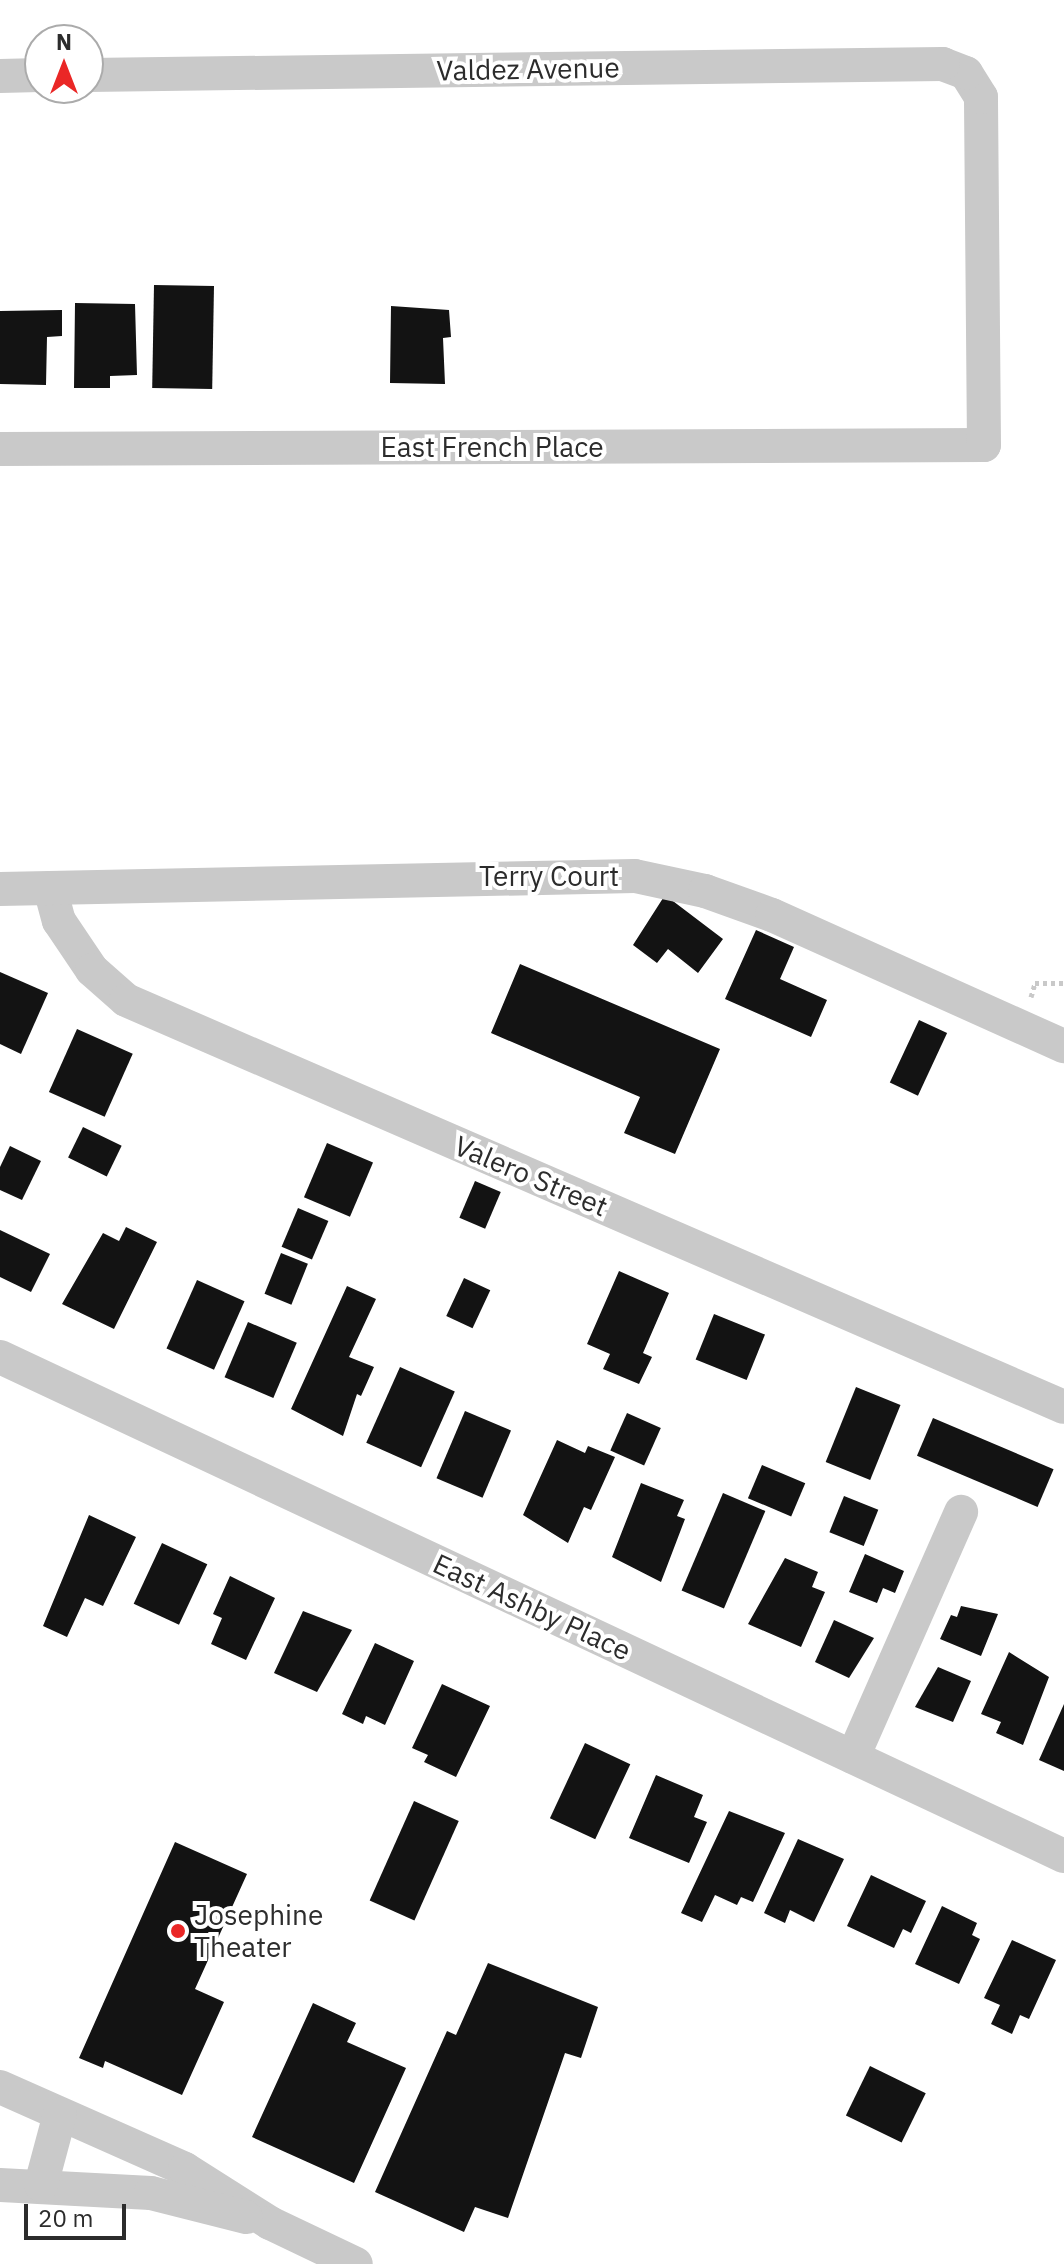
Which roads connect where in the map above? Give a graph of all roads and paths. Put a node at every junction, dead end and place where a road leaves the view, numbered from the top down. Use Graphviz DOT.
graph roads {
  1 [pos="24,75"];
  2 [pos="104,75"];
  3 [pos="0,76"];
  4 [pos="984,445"];
  5 [pos="0,449"];
  6 [pos="50,888"];
  7 [pos="0,889"];
  8 [pos="1064,983"];
  9 [pos="1029,1005"];
  10 [pos="1064,1046"];
  11 [pos="0,1357"];
  12 [pos="1064,1407"];
  13 [pos="961,1512"];
  14 [pos="853,1757"];
  15 [pos="1064,1856"];
  16 [pos="0,2087"];
  17 [pos="60,2114"];
  18 [pos="0,2185"];
  19 [pos="41,2185"];
  20 [pos="270,2223"];
  21 [pos="356,2264"];
  1 -- 3 [label="street"];
  2 -- 4 [label="street, Valdez Avenue"];
  4 -- 5 [label="street, East French Place"];
  6 -- 7 [label="street, Terry Court"];
  6 -- 10 [label="street, Terry Court"];
  6 -- 12 [label="street, Valero Street"];
  8 -- 9 [label="path"];
  11 -- 14 [label="street, East Ashby Place"];
  13 -- 14 [label="street"];
  14 -- 15 [label="street, East Ashby Place"];
  16 -- 17 [label="street"];
  17 -- 19 [label="street"];
  17 -- 20 [label="street"];
  18 -- 19 [label="street"];
  19 -- 20 [label="street"];
  20 -- 21 [label="street"];
}
